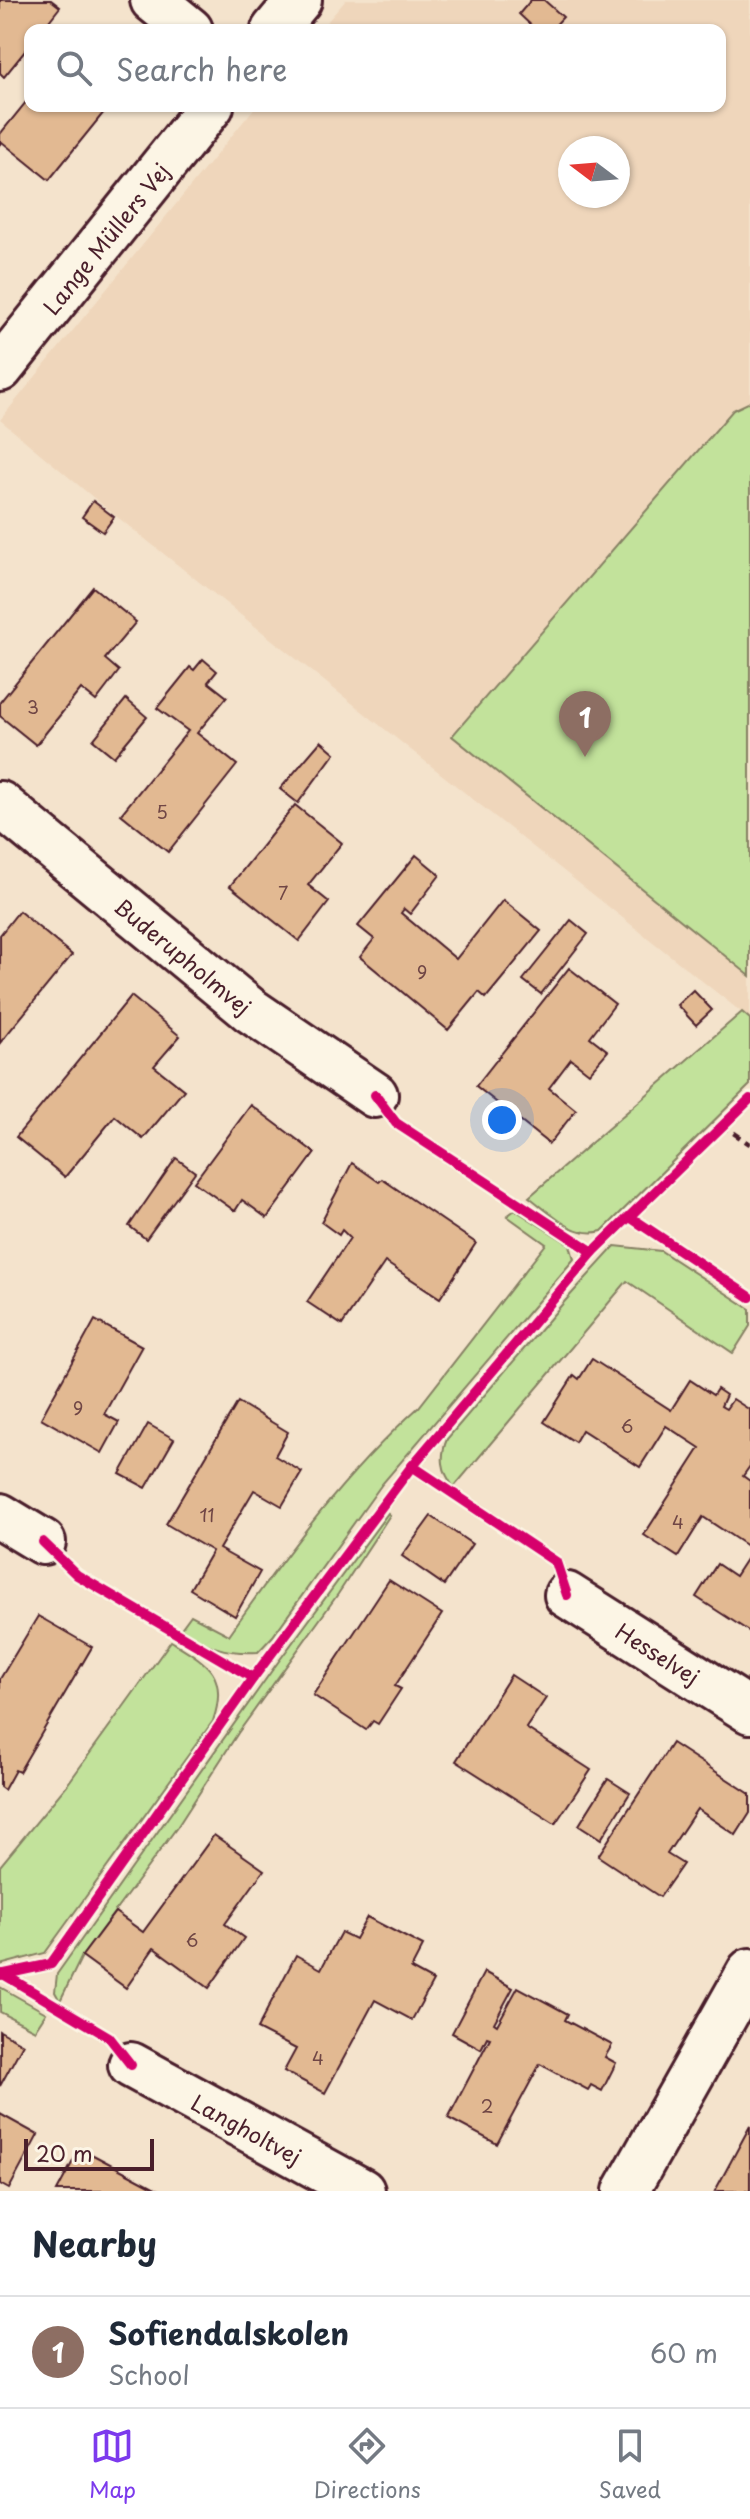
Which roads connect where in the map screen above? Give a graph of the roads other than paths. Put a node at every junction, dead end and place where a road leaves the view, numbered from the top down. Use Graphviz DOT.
graph roads {
  1 [pos="153,0"];
  2 [pos="299,0"];
  3 [pos="183,24"];
  4 [pos="279,24"];
  5 [pos="206,112"];
  6 [pos="0,369"];
  7 [pos="0,804"];
  8 [pos="375,1095"];
  9 [pos="0,1516"];
  10 [pos="43,1542"];
  11 [pos="567,1595"];
  12 [pos="750,1711"];
  13 [pos="750,1971"];
  14 [pos="131,2065"];
  15 [pos="362,2191"];
  16 [pos="626,2191"];
  1 -- 3 [label="street"];
  2 -- 4 [label="street"];
  5 -- 6 [label="street, Lange Müllers Vej"];
  7 -- 8 [label="street, Buderupholmvej"];
  9 -- 10 [label="street"];
  11 -- 12 [label="street, Hesselvej"];
  13 -- 16 [label="street"];
  14 -- 15 [label="street, Langholtvej"];
}
